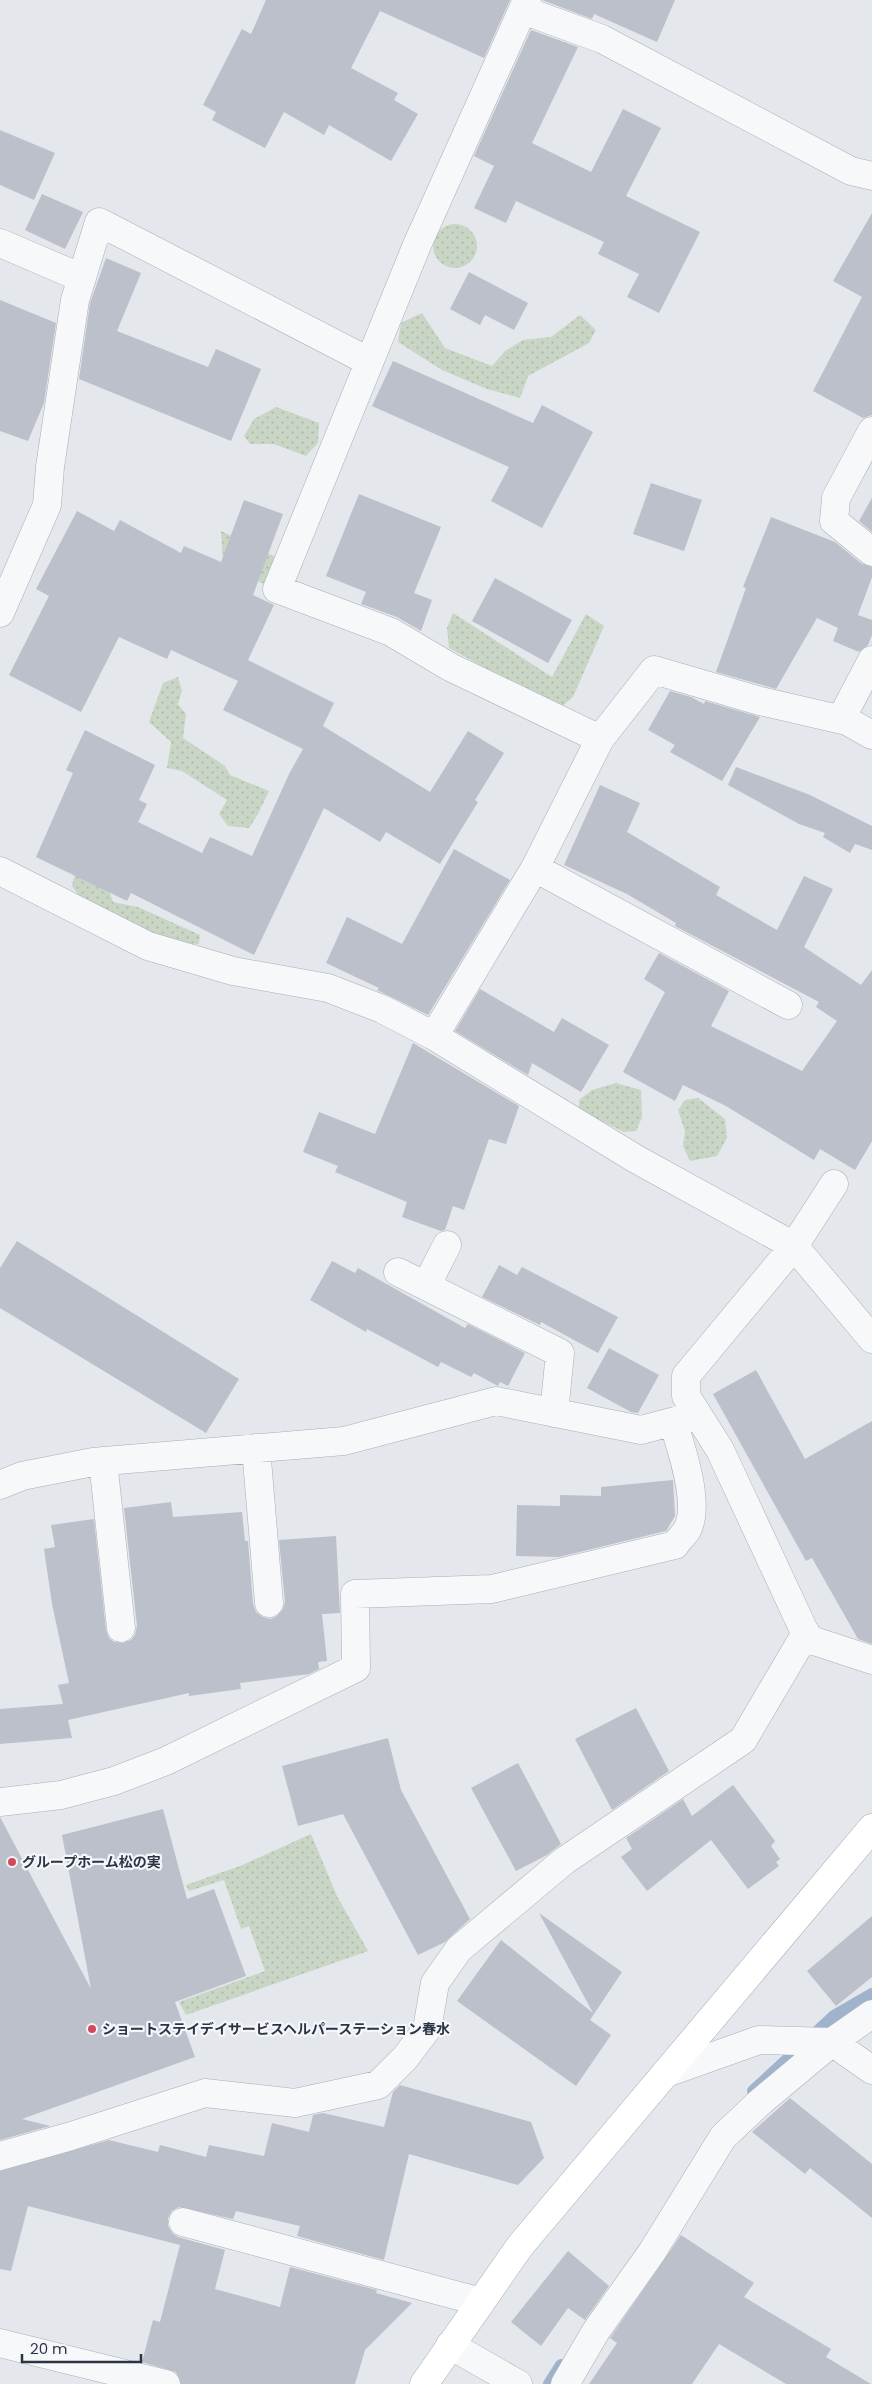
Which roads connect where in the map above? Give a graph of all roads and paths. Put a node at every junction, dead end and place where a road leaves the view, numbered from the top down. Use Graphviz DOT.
graph roads {
  1 [pos="525,5"];
  2 [pos="872,176"];
  3 [pos="0,243"];
  4 [pos="82,278"];
  5 [pos="368,362"];
  6 [pos="872,431"];
  7 [pos="872,552"];
  8 [pos="0,614"];
  9 [pos="872,660"];
  10 [pos="841,719"];
  11 [pos="872,735"];
  12 [pos="600,739"];
  13 [pos="535,868"];
  14 [pos="0,871"];
  15 [pos="788,1005"];
  16 [pos="434,1036"];
  17 [pos="834,1184"];
  18 [pos="447,1245"];
  19 [pos="794,1246"];
  20 [pos="398,1272"];
  21 [pos="426,1286"];
  22 [pos="872,1339"];
  23 [pos="554,1413"];
  24 [pos="685,1419"];
  25 [pos="256,1448"];
  26 [pos="104,1461"];
  27 [pos="0,1485"];
  28 [pos="269,1603"];
  29 [pos="121,1628"];
  30 [pos="806,1633"];
  31 [pos="872,1660"];
  32 [pos="0,1802"];
  33 [pos="872,1828"];
  34 [pos="872,2014"];
  35 [pos="832,2042"];
  36 [pos="872,2070"];
  37 [pos="666,2073"];
  38 [pos="0,2156"];
  39 [pos="183,2222"];
  40 [pos="481,2302"];
  41 [pos="0,2342"];
  42 [pos="450,2345"];
  43 [pos="166,2384"];
  44 [pos="424,2384"];
  45 [pos="517,2384"];
  46 [pos="565,2384"];
  1 -- 2 [label="street"];
  1 -- 5 [label="street"];
  3 -- 4 [label="street"];
  4 -- 5 [label="street"];
  4 -- 8 [label="street"];
  5 -- 12 [label="street"];
  6 -- 7 [label="street"];
  9 -- 10 [label="street"];
  10 -- 11 [label="street"];
  10 -- 12 [label="street"];
  12 -- 13 [label="street"];
  13 -- 15 [label="street"];
  13 -- 16 [label="street"];
  14 -- 16 [label="street"];
  16 -- 19 [label="street"];
  17 -- 19 [label="street"];
  18 -- 21 [label="street"];
  19 -- 22 [label="street"];
  19 -- 24 [label="street"];
  20 -- 21 [label="street"];
  21 -- 23 [label="street"];
  23 -- 24 [label="street"];
  23 -- 25 [label="street"];
  24 -- 30 [label="street"];
  24 -- 32 [label="street"];
  25 -- 26 [label="street"];
  25 -- 28 [label="street"];
  26 -- 27 [label="street"];
  26 -- 29 [label="street"];
  30 -- 31 [label="street"];
  30 -- 38 [label="street"];
  33 -- 37 [label="street"];
  34 -- 35 [label="street"];
  35 -- 36 [label="street"];
  35 -- 37 [label="street"];
  35 -- 46 [label="street"];
  37 -- 40 [label="street"];
  39 -- 40 [label="street"];
  40 -- 42 [label="street"];
  41 -- 43 [label="street"];
  42 -- 44 [label="street"];
  42 -- 45 [label="street"];
}
